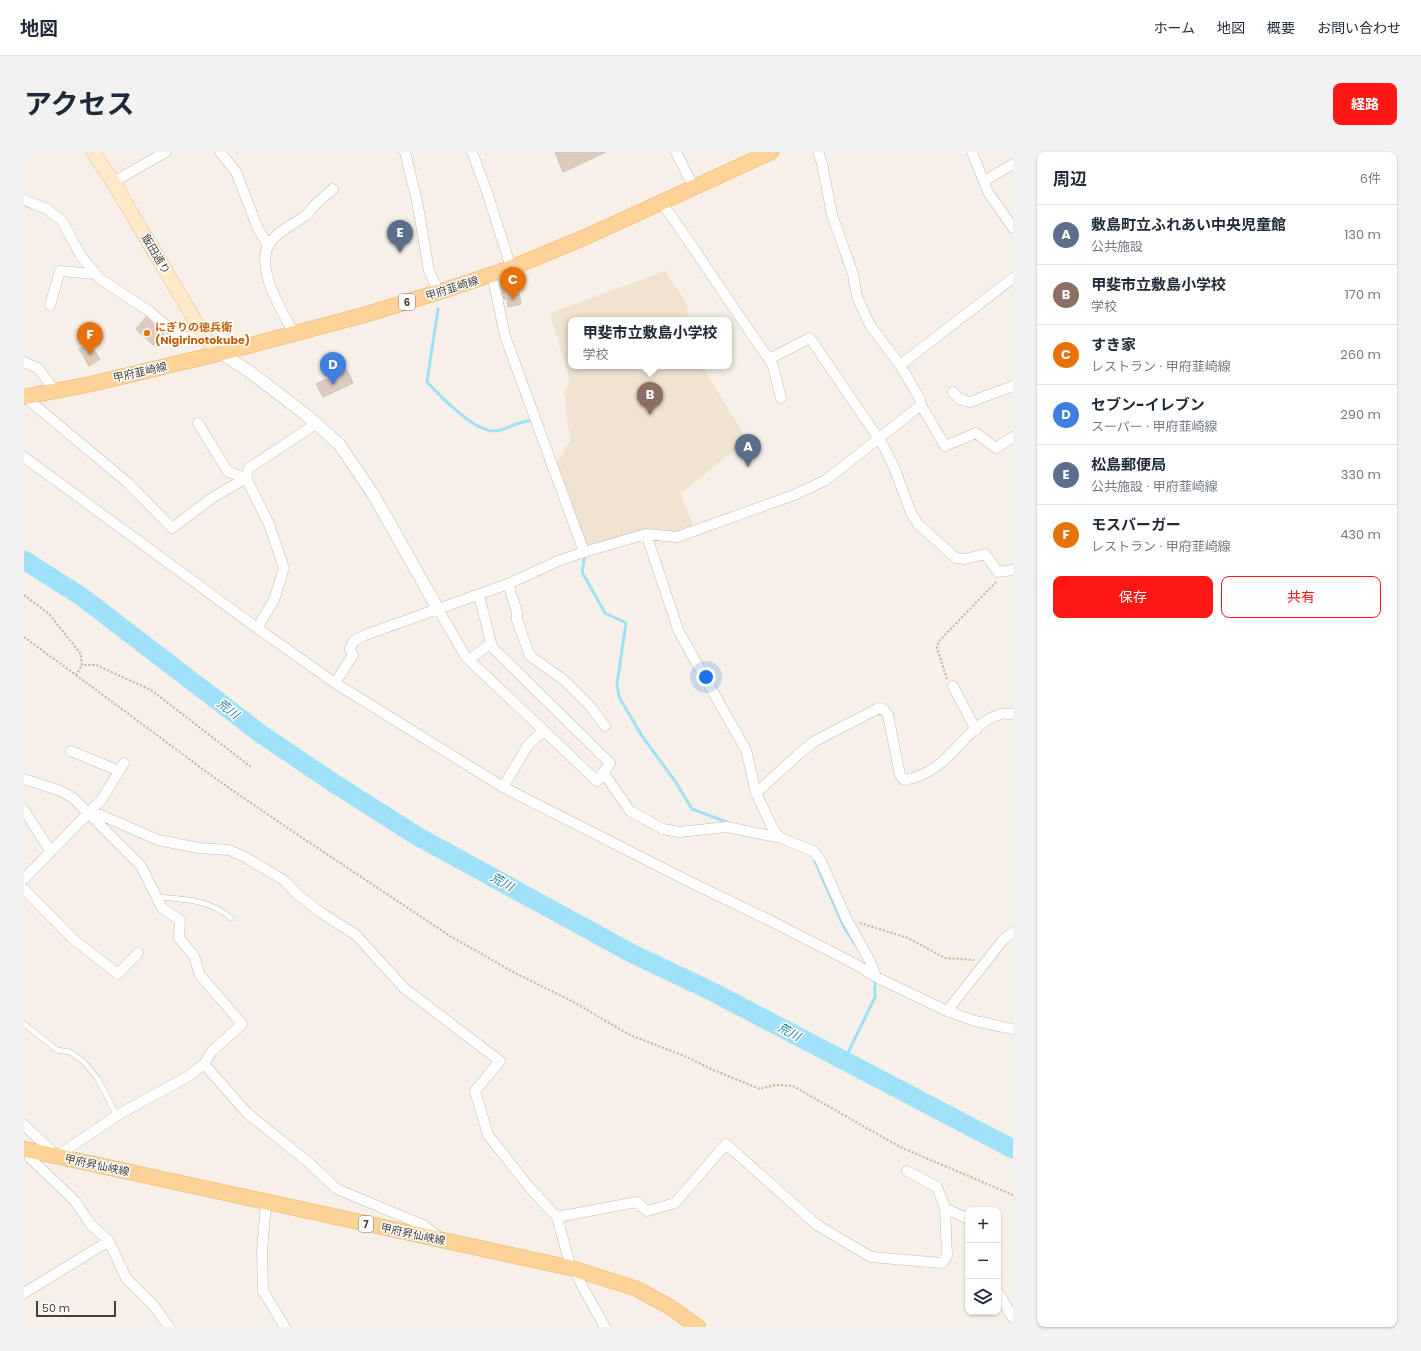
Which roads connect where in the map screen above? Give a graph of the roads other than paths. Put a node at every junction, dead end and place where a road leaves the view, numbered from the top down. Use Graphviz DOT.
graph roads {
  1 [pos="93,152"];
  2 [pos="166,152"];
  3 [pos="220,152"];
  4 [pos="405,152"];
  5 [pos="472,152"];
  6 [pos="676,152"];
  7 [pos="771,152"];
  8 [pos="818,152"];
  9 [pos="972,152"];
  10 [pos="1013,164"];
  11 [pos="984,181"];
  12 [pos="113,182"];
  13 [pos="694,188"];
  14 [pos="333,189"];
  15 [pos="24,200"];
  16 [pos="661,202"];
  17 [pos="1013,228"];
  18 [pos="268,245"];
  19 [pos="511,268"];
  20 [pos="96,274"];
  21 [pos="492,274"];
  22 [pos="1013,278"];
  23 [pos="439,292"];
  24 [pos="50,305"];
  25 [pos="294,334"];
  26 [pos="206,339"];
  27 [pos="221,353"];
  28 [pos="769,359"];
  29 [pos="24,362"];
  30 [pos="900,365"];
  31 [pos="1013,386"];
  32 [pos="55,391"];
  33 [pos="953,392"];
  34 [pos="25,397"];
  35 [pos="781,398"];
  36 [pos="921,405"];
  37 [pos="198,423"];
  38 [pos="317,423"];
  39 [pos="1013,437"];
  40 [pos="878,438"];
  41 [pos="24,457"];
  42 [pos="246,478"];
  43 [pos="646,534"];
  44 [pos="584,552"];
  45 [pos="1013,570"];
  46 [pos="508,584"];
  47 [pos="479,595"];
  48 [pos="438,609"];
  49 [pos="257,628"];
  50 [pos="491,643"];
  51 [pos="469,660"];
  52 [pos="335,683"];
  53 [pos="953,686"];
  54 [pos="1013,714"];
  55 [pos="605,726"];
  56 [pos="976,730"];
  57 [pos="543,731"];
  58 [pos="71,751"];
  59 [pos="603,772"];
  60 [pos="24,779"];
  61 [pos="503,787"];
  62 [pos="756,793"];
  63 [pos="24,810"];
  64 [pos="89,814"];
  65 [pos="781,838"];
  66 [pos="51,852"];
  67 [pos="24,879"];
  68 [pos="24,889"];
  69 [pos="154,896"];
  70 [pos="231,918"];
  71 [pos="1013,932"];
  72 [pos="138,954"];
  73 [pos="876,977"];
  74 [pos="947,1010"];
  75 [pos="24,1024"];
  76 [pos="1013,1029"];
  77 [pos="204,1064"];
  78 [pos="117,1116"];
  79 [pos="24,1125"];
  80 [pos="27,1150"];
  81 [pos="57,1156"];
  82 [pos="907,1171"];
  83 [pos="266,1202"];
  84 [pos="945,1208"];
  85 [pos="557,1217"];
  86 [pos="965,1218"];
  87 [pos="443,1240"];
  88 [pos="109,1241"];
  89 [pos="573,1269"];
  90 [pos="24,1293"];
  91 [pos="1001,1297"];
  92 [pos="1013,1318"];
  93 [pos="1013,1322"];
  94 [pos="169,1327"];
  95 [pos="285,1327"];
  96 [pos="605,1327"];
  97 [pos="698,1327"];
  98 [pos="1009,1327"];
  1 -- 12 [label="main road, 飯田通り"];
  2 -- 12 [label="street"];
  3 -- 18 [label="street"];
  4 -- 23 [label="street"];
  5 -- 19 [label="street"];
  6 -- 13 [label="street"];
  7 -- 13 [label="main road, 甲府韮崎線 / 6"];
  8 -- 30 [label="street"];
  9 -- 11 [label="street"];
  10 -- 11 [label="street"];
  11 -- 17 [label="street"];
  12 -- 26 [label="main road, 飯田通り"];
  13 -- 16 [label="main road, 甲府韮崎線 / 6"];
  14 -- 18 [label="street"];
  15 -- 20 [label="street"];
  16 -- 19 [label="main road, 甲府韮崎線 / 6"];
  16 -- 28 [label="street"];
  18 -- 25 [label="street"];
  19 -- 21 [label="main road, 甲府韮崎線 / 6"];
  20 -- 24 [label="street"];
  20 -- 26 [label="street"];
  21 -- 23 [label="main road, 甲府韮崎線 / 6"];
  21 -- 44 [label="street"];
  22 -- 30 [label="street"];
  23 -- 25 [label="main road, 甲府韮崎線 / 6"];
  25 -- 27 [label="main road, 甲府韮崎線 / 6"];
  26 -- 27 [label="main road, 飯田通り"];
  27 -- 32 [label="main road, 甲府韮崎線 / 6"];
  27 -- 38 [label="street"];
  28 -- 35 [label="street"];
  28 -- 40 [label="street"];
  29 -- 32 [label="street"];
  30 -- 36 [label="street"];
  31 -- 33 [label="street"];
  32 -- 34 [label="main road, 甲府韮崎線 / 6"];
  34 -- 42 [label="street"];
  36 -- 39 [label="street"];
  36 -- 40 [label="street"];
  37 -- 42 [label="street"];
  38 -- 42 [label="street"];
  38 -- 48 [label="street"];
  40 -- 43 [label="street"];
  40 -- 45 [label="street"];
  41 -- 49 [label="street"];
  42 -- 49 [label="street"];
  43 -- 44 [label="street"];
  43 -- 62 [label="street"];
  44 -- 46 [label="street"];
  46 -- 47 [label="street"];
  46 -- 55 [label="street"];
  47 -- 48 [label="street"];
  47 -- 50 [label="street"];
  48 -- 51 [label="street"];
  48 -- 52 [label="street"];
  49 -- 52 [label="street"];
  50 -- 51 [label="street"];
  50 -- 59 [label="street"];
  51 -- 57 [label="street"];
  52 -- 61 [label="street"];
  53 -- 56 [label="street"];
  54 -- 56 [label="street"];
  56 -- 62 [label="street"];
  57 -- 59 [label="street"];
  57 -- 61 [label="street"];
  58 -- 64 [label="street"];
  59 -- 65 [label="street"];
  60 -- 64 [label="street"];
  61 -- 73 [label="street"];
  62 -- 65 [label="street"];
  63 -- 66 [label="street"];
  64 -- 66 [label="street"];
  64 -- 69 [label="street"];
  64 -- 85 [label="street"];
  65 -- 73 [label="street"];
  66 -- 67 [label="street"];
  68 -- 72 [label="street"];
  69 -- 70 [label="lane"];
  69 -- 77 [label="street"];
  71 -- 74 [label="street"];
  73 -- 74 [label="street"];
  74 -- 76 [label="street"];
  75 -- 78 [label="lane"];
  77 -- 78 [label="street"];
  77 -- 87 [label="street"];
  78 -- 81 [label="street"];
  79 -- 81 [label="street"];
  80 -- 81 [label="main road, 甲府昇仙峡線 / 7"];
  80 -- 88 [label="street"];
  81 -- 83 [label="main road, 甲府昇仙峡線 / 7"];
  82 -- 84 [label="street"];
  83 -- 87 [label="main road, 甲府昇仙峡線 / 7"];
  83 -- 95 [label="street"];
  84 -- 85 [label="street"];
  84 -- 86 [label="street"];
  85 -- 89 [label="street"];
  87 -- 89 [label="main road, 甲府昇仙峡線 / 7"];
  88 -- 90 [label="street"];
  88 -- 94 [label="street"];
  89 -- 96 [label="street"];
  89 -- 97 [label="main road, 甲府昇仙峡線 / 7"];
  91 -- 92 [label="street"];
  93 -- 98 [label="street"];
}
